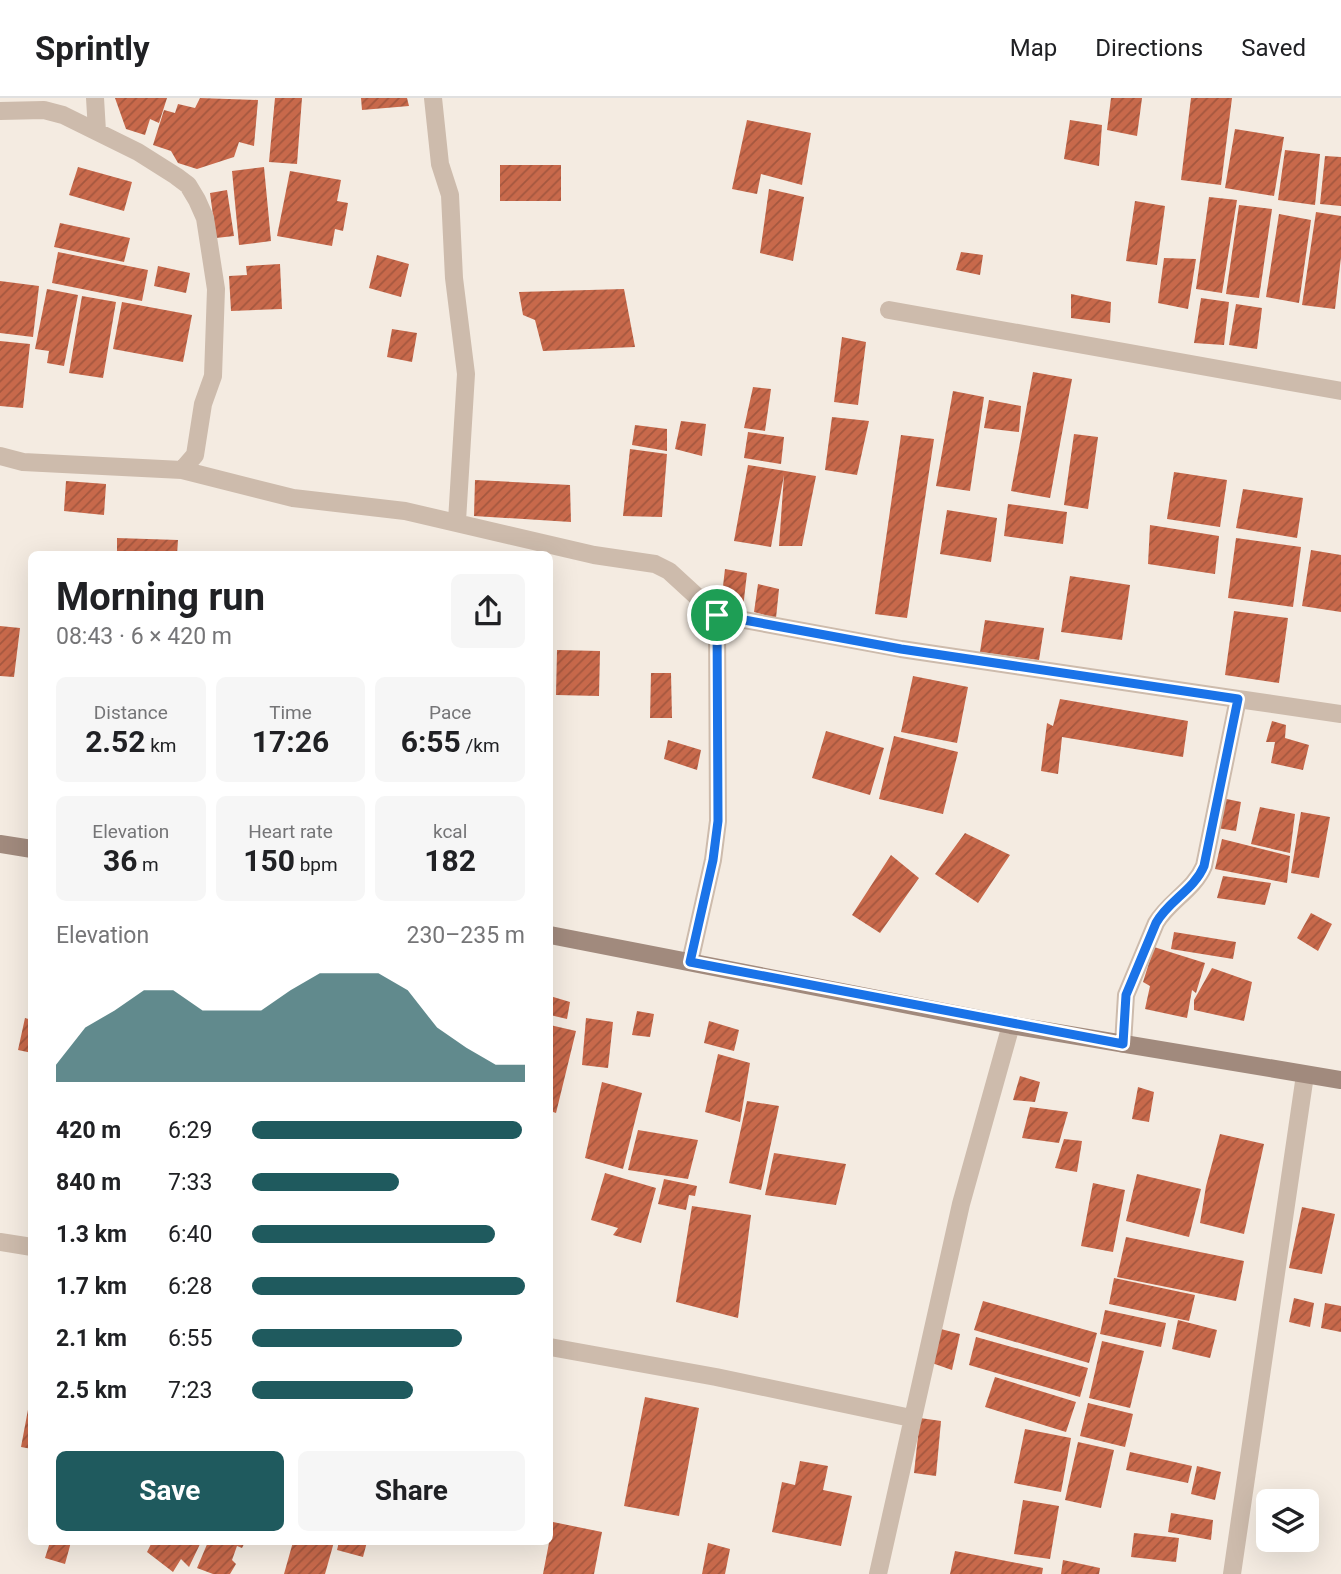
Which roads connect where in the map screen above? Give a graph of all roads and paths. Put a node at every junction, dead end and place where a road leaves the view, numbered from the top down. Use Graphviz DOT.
graph roads {
  1 [pos="95,98"];
  2 [pos="433,98"];
  3 [pos="0,111"];
  4 [pos="97,131"];
  5 [pos="890,310"];
  6 [pos="1341,391"];
  7 [pos="195,455"];
  8 [pos="0,456"];
  9 [pos="182,470"];
  10 [pos="202,475"];
  11 [pos="457,521"];
  12 [pos="717,615"];
  13 [pos="1238,699"];
  14 [pos="1341,714"];
  15 [pos="0,845"];
  16 [pos="28,848"];
  17 [pos="553,936"];
  18 [pos="690,962"];
  19 [pos="1011,1025"];
  20 [pos="1123,1044"];
  21 [pos="1305,1075"];
  22 [pos="1341,1080"];
  23 [pos="0,1242"];
  24 [pos="28,1246"];
  25 [pos="553,1348"];
  26 [pos="911,1418"];
  27 [pos="878,1574"];
  28 [pos="1231,1574"];
  1 -- 4 [label="street"];
  2 -- 11 [label="street"];
  3 -- 4 [label="street"];
  4 -- 7 [label="street"];
  5 -- 6 [label="street"];
  7 -- 9 [label="street"];
  7 -- 10 [label="street"];
  8 -- 9 [label="street"];
  9 -- 10 [label="street"];
  10 -- 11 [label="street"];
  11 -- 12 [label="street"];
  12 -- 13 [label="street"];
  12 -- 18 [label="street"];
  13 -- 14 [label="street"];
  13 -- 20 [label="street"];
  15 -- 16 [label="street"];
  17 -- 18 [label="street"];
  18 -- 19 [label="street"];
  19 -- 20 [label="street"];
  19 -- 26 [label="street"];
  20 -- 21 [label="street"];
  21 -- 22 [label="street"];
  21 -- 28 [label="street"];
  23 -- 24 [label="street"];
  25 -- 26 [label="street"];
  26 -- 27 [label="street"];
}
